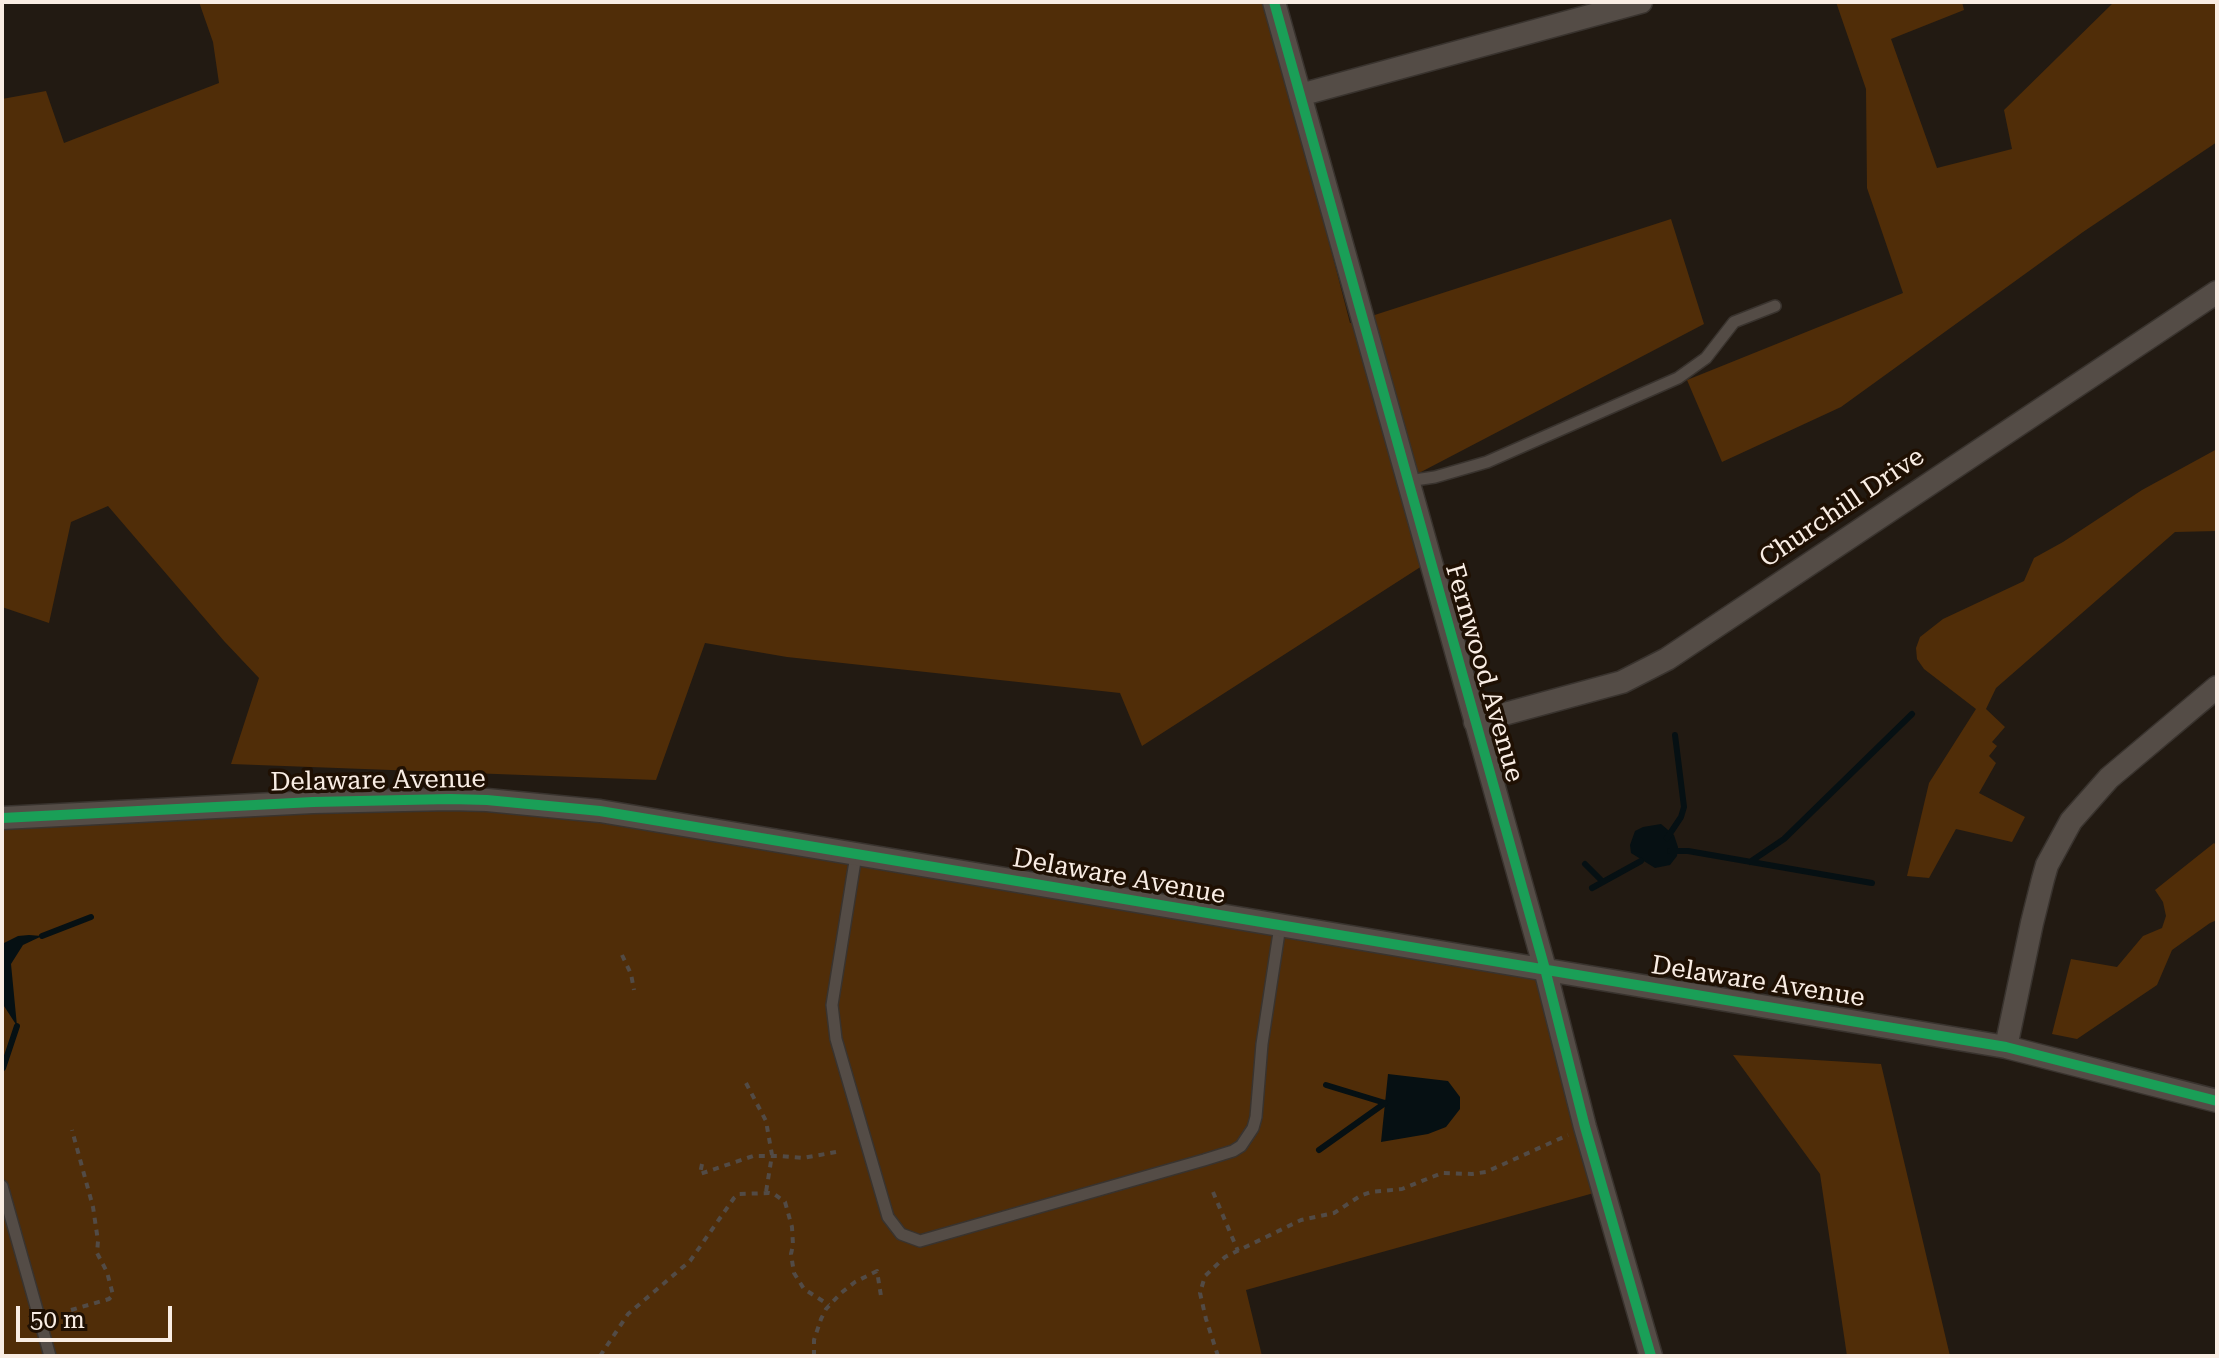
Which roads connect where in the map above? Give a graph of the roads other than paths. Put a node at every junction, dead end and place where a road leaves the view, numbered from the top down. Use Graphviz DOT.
graph roads {
  1 [pos="1274,2"];
  2 [pos="1641,2"];
  3 [pos="1300,95"];
  4 [pos="2217,292"];
  5 [pos="1775,306"];
  6 [pos="1407,481"];
  7 [pos="2217,687"];
  8 [pos="1475,722"];
  9 [pos="2,818"];
  10 [pos="856,855"];
  11 [pos="1280,926"];
  12 [pos="1545,969"];
  13 [pos="2006,1047"];
  14 [pos="2217,1101"];
  15 [pos="2,1186"];
  16 [pos="50,1356"];
  17 [pos="1651,1356"];
  1 -- 3 [label="street, Fernwood Avenue"];
  2 -- 3 [label="street"];
  3 -- 6 [label="street, Fernwood Avenue"];
  4 -- 8 [label="street, Churchill Drive"];
  5 -- 6 [label="lane"];
  6 -- 8 [label="street, Fernwood Avenue"];
  7 -- 13 [label="street"];
  8 -- 12 [label="street, Fernwood Avenue"];
  9 -- 10 [label="street, Delaware Avenue"];
  10 -- 11 [label="street, Delaware Avenue"];
  10 -- 11 [label="lane"];
  11 -- 12 [label="street, Delaware Avenue"];
  12 -- 13 [label="street, Delaware Avenue"];
  12 -- 17 [label="street, Fernwood Avenue"];
  13 -- 14 [label="street, Delaware Avenue"];
  15 -- 16 [label="lane"];
}
